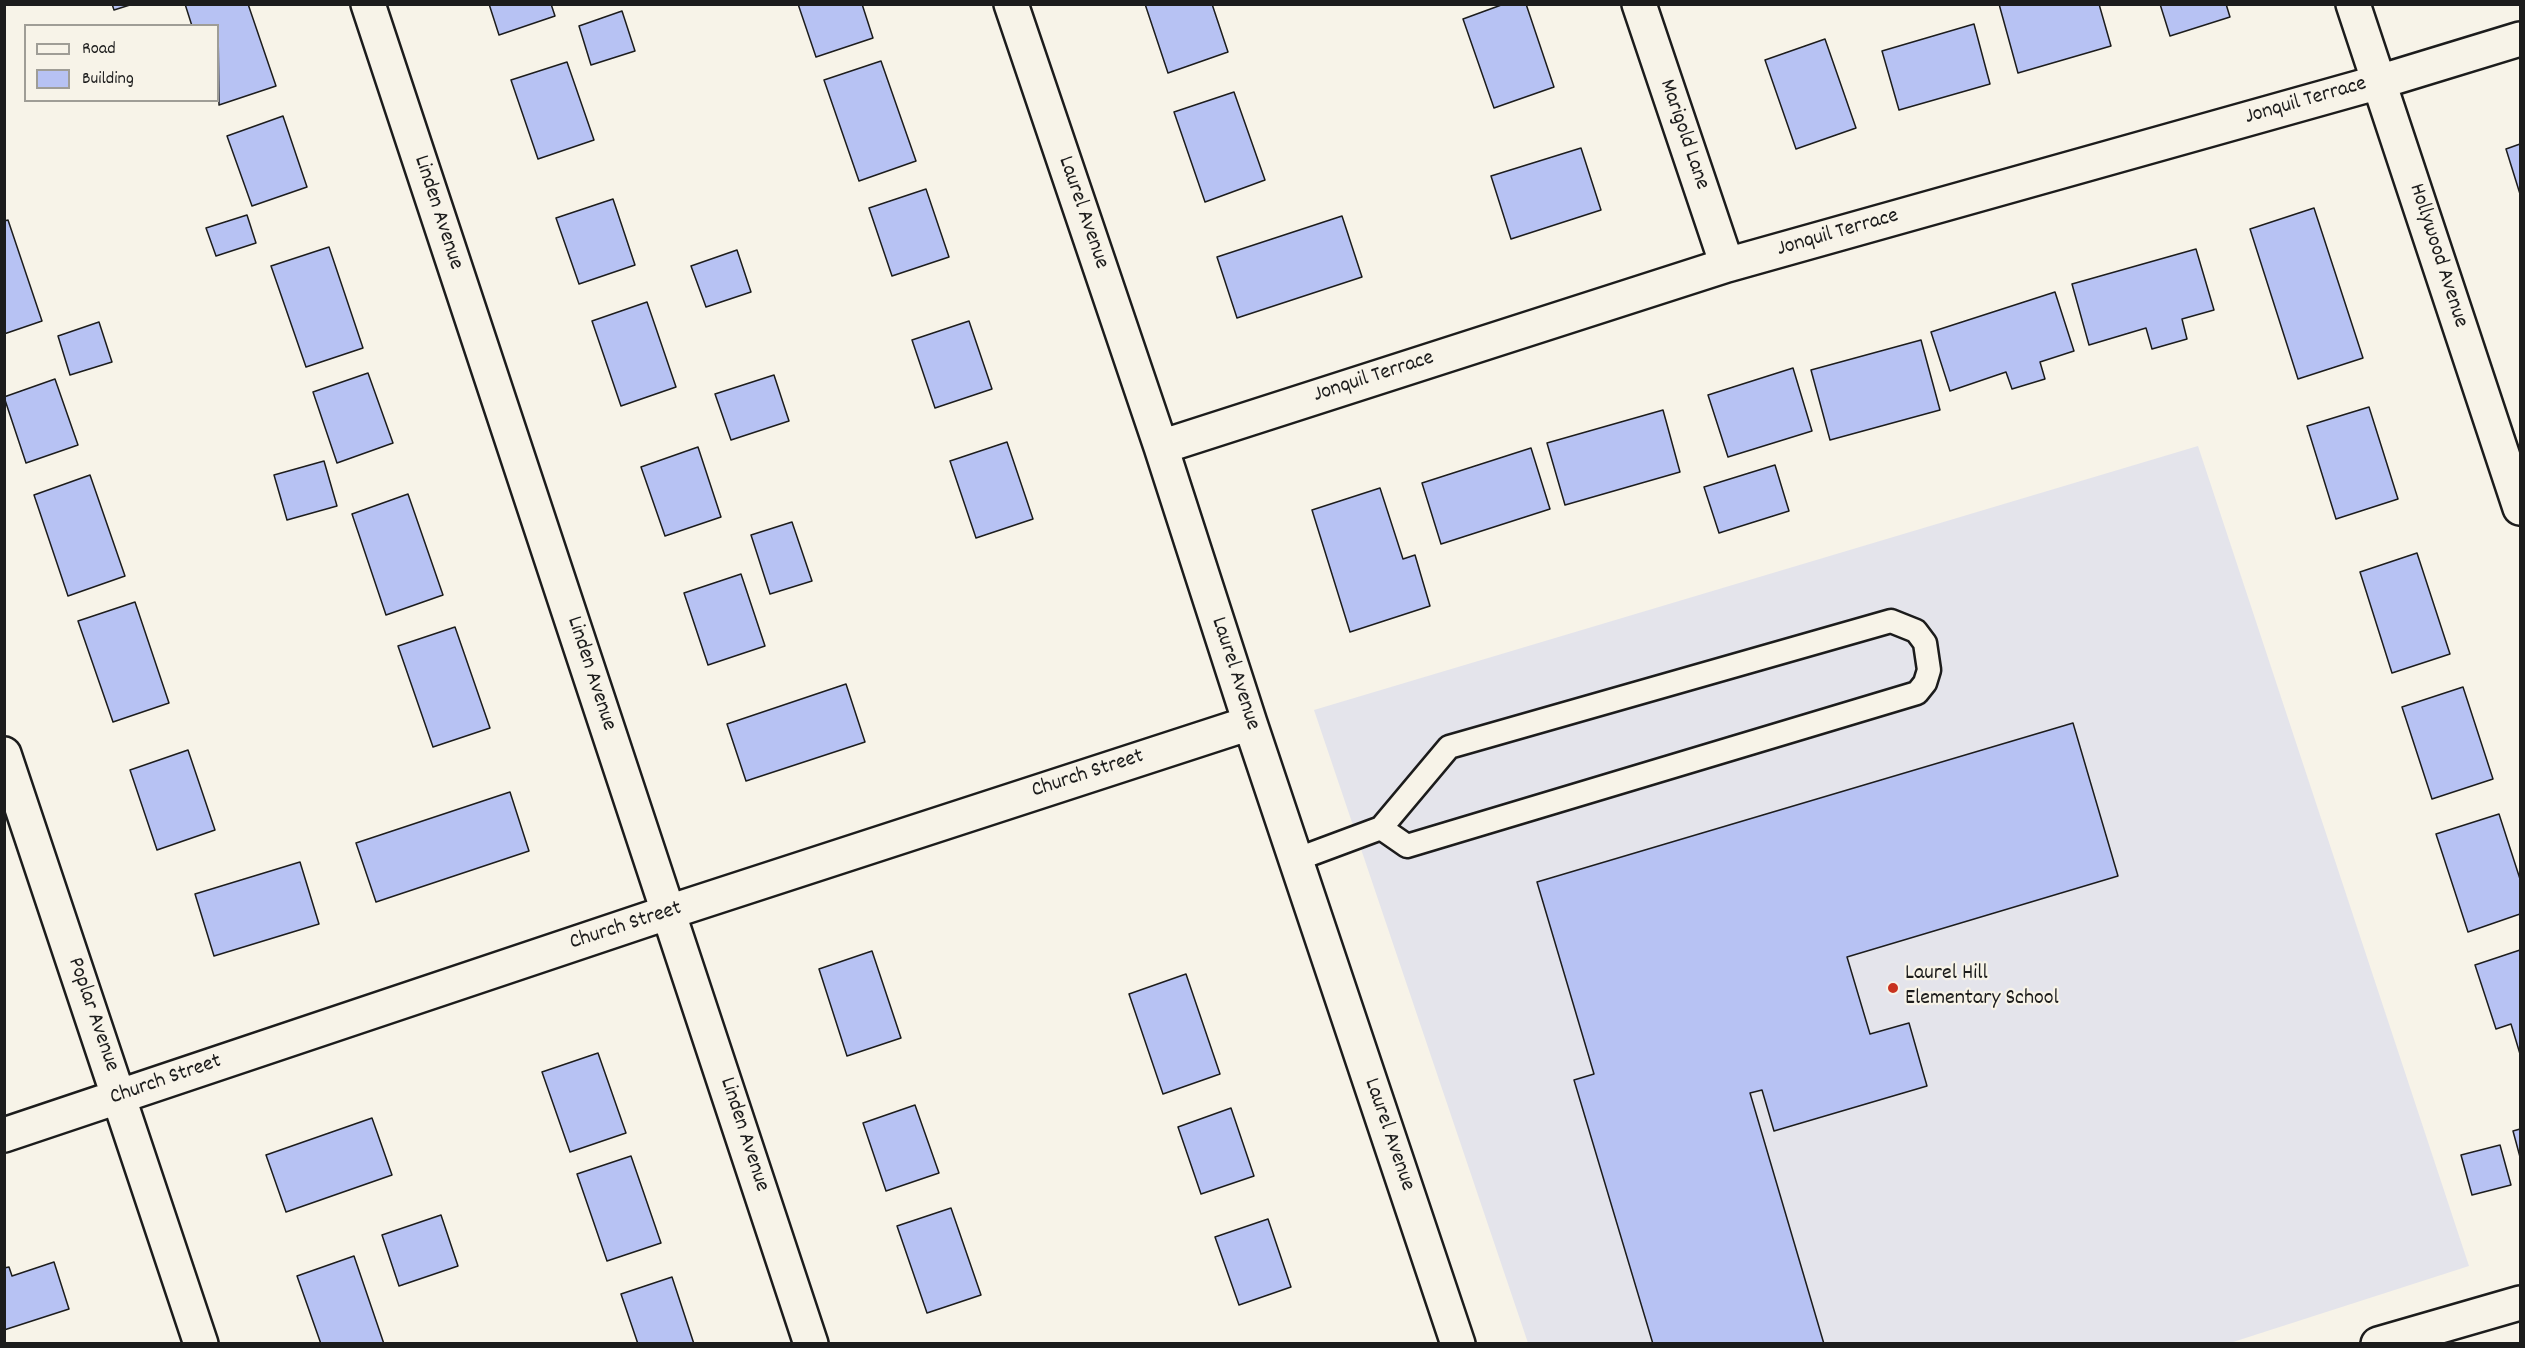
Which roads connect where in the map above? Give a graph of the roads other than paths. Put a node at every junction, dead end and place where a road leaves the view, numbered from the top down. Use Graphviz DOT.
graph roads {
  1 [pos="368,4"];
  2 [pos="1011,4"];
  3 [pos="1639,4"];
  4 [pos="2353,4"];
  5 [pos="2520,39"];
  6 [pos="2379,82"];
  7 [pos="1727,265"];
  8 [pos="1161,447"];
  9 [pos="2520,508"];
  10 [pos="1250,723"];
  11 [pos="4,754"];
  12 [pos="1381,828"];
  13 [pos="1295,860"];
  14 [pos="669,912"];
  15 [pos="119,1096"];
  16 [pos="4,1135"];
  17 [pos="2520,1303"];
  18 [pos="201,1344"];
  19 [pos="811,1344"];
  20 [pos="1458,1344"];
  21 [pos="2378,1344"];
  1 -- 14 [label="street, Linden Avenue"];
  2 -- 8 [label="street, Laurel Avenue"];
  3 -- 7 [label="street, Marigold Lane"];
  4 -- 6 [label="street, Hollywood Avenue"];
  5 -- 6 [label="street, Jonquil Terrace"];
  6 -- 7 [label="street, Jonquil Terrace"];
  6 -- 9 [label="street, Hollywood Avenue"];
  7 -- 8 [label="street, Jonquil Terrace"];
  8 -- 10 [label="street, Laurel Avenue"];
  10 -- 13 [label="street, Laurel Avenue"];
  10 -- 14 [label="street, Church Street"];
  11 -- 15 [label="street, Poplar Avenue"];
  12 -- 12 [label="lane"];
  12 -- 13 [label="lane"];
  13 -- 20 [label="street, Laurel Avenue"];
  14 -- 15 [label="street, Church Street"];
  14 -- 19 [label="street, Linden Avenue"];
  15 -- 16 [label="street, Church Street"];
  15 -- 18 [label="street, Poplar Avenue"];
  17 -- 21 [label="street"];
}
